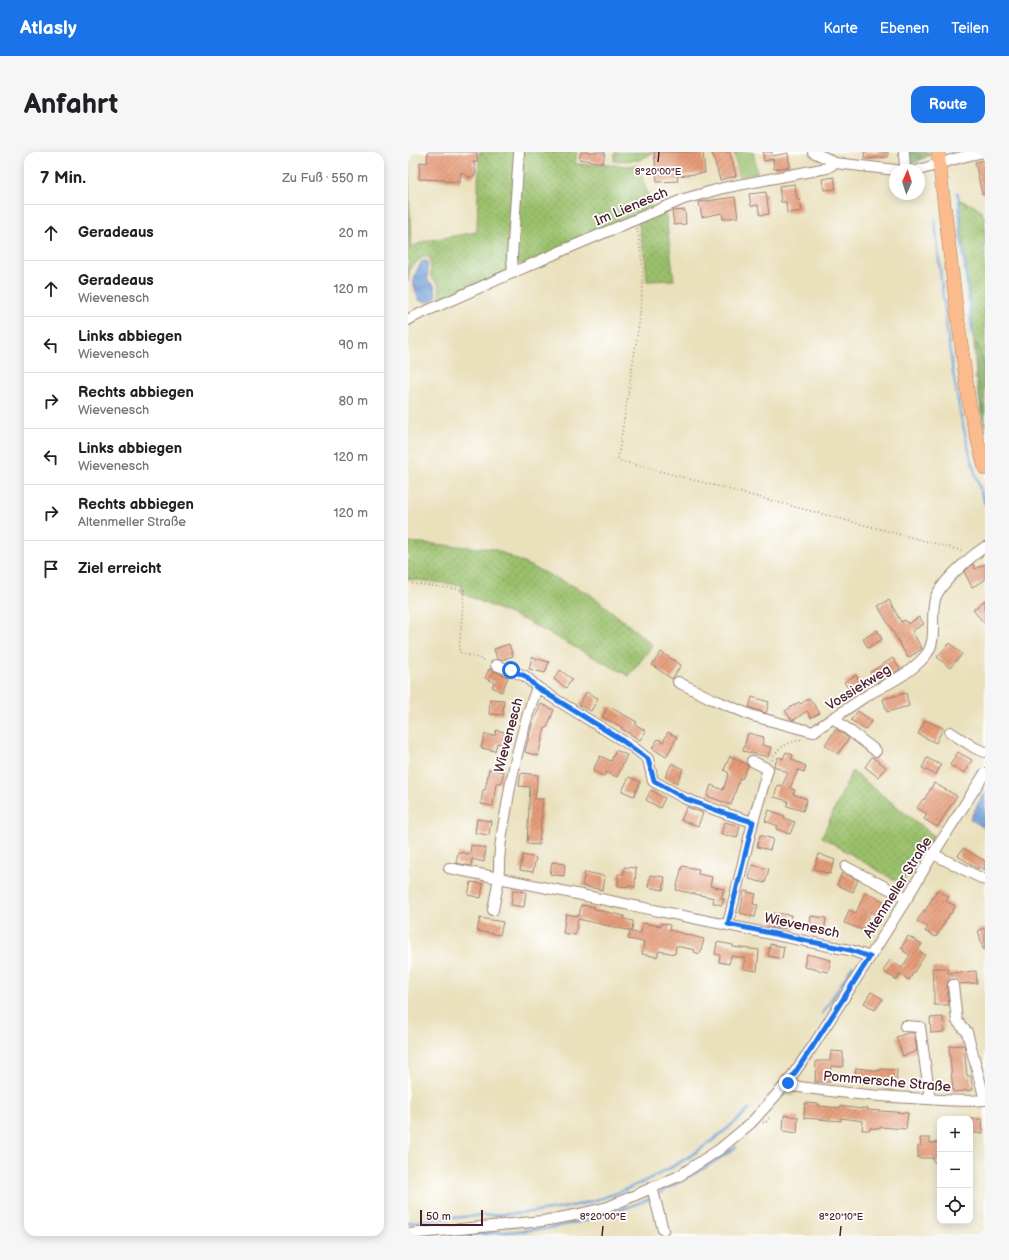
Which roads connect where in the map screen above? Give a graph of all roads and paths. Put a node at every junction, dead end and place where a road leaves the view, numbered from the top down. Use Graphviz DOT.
graph roads {
  1 [pos="519,152"];
  2 [pos="813,152"];
  3 [pos="904,152"];
  4 [pos="985,152"];
  5 [pos="939,157"];
  6 [pos="835,163"];
  7 [pos="905,164"];
  8 [pos="925,166"];
  9 [pos="889,169"];
  10 [pos="636,220"];
  11 [pos="513,273"];
  12 [pos="408,320"];
  13 [pos="985,469"];
  14 [pos="985,547"];
  15 [pos="975,554"];
  16 [pos="408,583"];
  17 [pos="496,665"];
  18 [pos="678,682"];
  19 [pos="536,687"];
  20 [pos="833,718"];
  21 [pos="813,732"];
  22 [pos="950,732"];
  23 [pos="876,751"];
  24 [pos="985,752"];
  25 [pos="752,761"];
  26 [pos="768,769"];
  27 [pos="985,773"];
  28 [pos="753,822"];
  29 [pos="933,854"];
  30 [pos="846,867"];
  31 [pos="449,868"];
  32 [pos="499,878"];
  33 [pos="985,880"];
  34 [pos="907,898"];
  35 [pos="493,910"];
  36 [pos="728,924"];
  37 [pos="870,957"];
  38 [pos="953,985"];
  39 [pos="905,1026"];
  40 [pos="788,1083"];
  41 [pos="930,1100"];
  42 [pos="985,1100"];
  43 [pos="757,1117"];
  44 [pos="770,1117"];
  45 [pos="652,1187"];
  46 [pos="663,1230"];
  47 [pos="408,1234"];
  1 -- 11 [label="street"];
  2 -- 6 [label="street, Im Lienesch"];
  3 -- 7 [label="street"];
  4 -- 5 [label="street"];
  5 -- 8 [label="street"];
  5 -- 13 [label="main road"];
  6 -- 9 [label="street, Im Lienesch"];
  6 -- 10 [label="street, Im Lienesch"];
  10 -- 11 [label="street, Im Lienesch"];
  10 -- 15 [label="path"];
  11 -- 12 [label="street, Im Lienesch"];
  14 -- 15 [label="street, Vossiekweg"];
  15 -- 20 [label="street, Vossiekweg"];
  16 -- 17 [label="path"];
  17 -- 19 [label="street"];
  18 -- 21 [label="street"];
  19 -- 28 [label="street, Wievenesch"];
  19 -- 32 [label="street, Wievenesch"];
  20 -- 21 [label="street, Vossiekweg"];
  20 -- 23 [label="street"];
  21 -- 26 [label="path"];
  22 -- 24 [label="street"];
  25 -- 26 [label="street"];
  26 -- 28 [label="street"];
  27 -- 29 [label="street, Altenmeller Straße"];
  28 -- 36 [label="street"];
  29 -- 33 [label="street"];
  29 -- 34 [label="street, Altenmeller Straße"];
  30 -- 34 [label="street"];
  31 -- 32 [label="street"];
  32 -- 35 [label="street"];
  32 -- 36 [label="street, Wievenesch"];
  34 -- 37 [label="street, Altenmeller Straße"];
  36 -- 37 [label="street, Wievenesch"];
  37 -- 40 [label="street, Altenmeller Straße"];
  38 -- 42 [label="street"];
  39 -- 41 [label="street"];
  40 -- 41 [label="street, Pommersche Straße"];
  40 -- 43 [label="street, Altenmeller Straße"];
  41 -- 42 [label="street, Pommersche Straße"];
  43 -- 44 [label="path"];
  43 -- 45 [label="street, Altenmeller Straße"];
  45 -- 46 [label="street"];
  45 -- 47 [label="street, Altenmeller Straße"];
}
